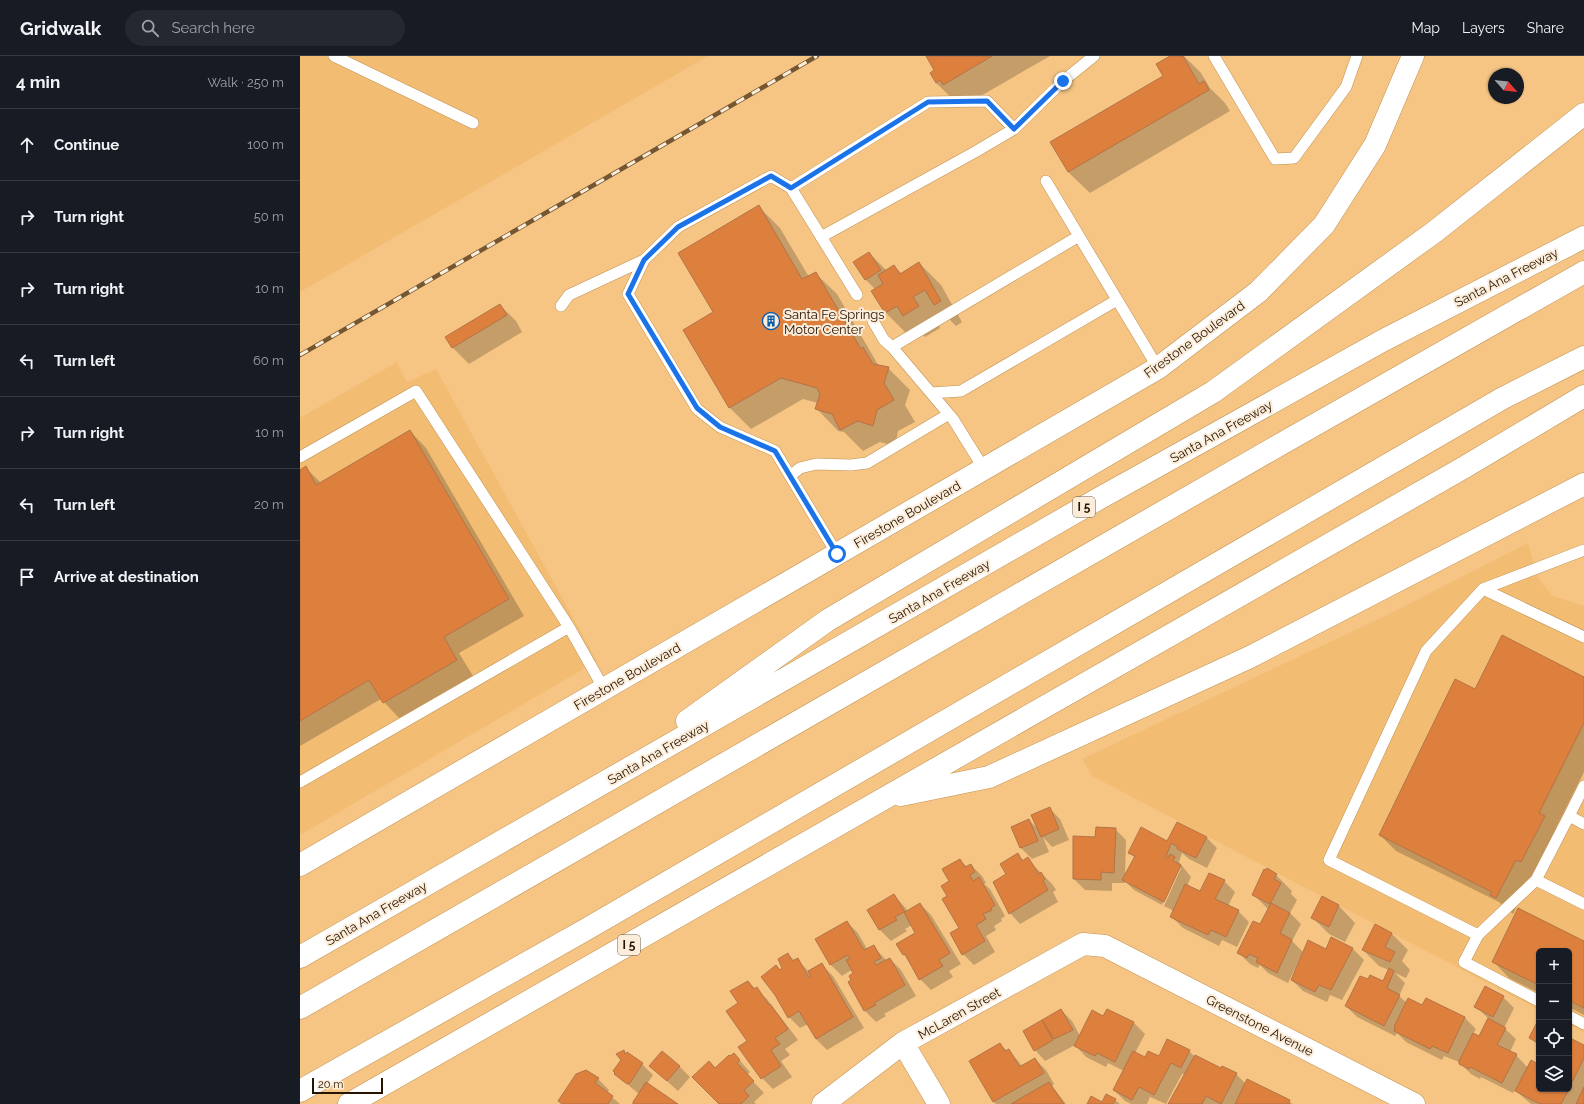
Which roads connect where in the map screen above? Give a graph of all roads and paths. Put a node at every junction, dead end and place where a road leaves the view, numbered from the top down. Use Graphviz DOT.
graph roads {
  1 [pos="334,56"];
  2 [pos="1094,56"];
  3 [pos="1214,56"];
  4 [pos="1357,56"];
  5 [pos="1413,56"];
  6 [pos="1584,114"];
  7 [pos="473,123"];
  8 [pos="1014,129"];
  9 [pos="1046,181"];
  10 [pos="791,188"];
  11 [pos="1079,236"];
  12 [pos="821,237"];
  13 [pos="1584,237"];
  14 [pos="644,260"];
  15 [pos="1584,272"];
  16 [pos="857,295"];
  17 [pos="1117,300"];
  18 [pos="561,306"];
  19 [pos="873,321"];
  20 [pos="892,347"];
  21 [pos="1584,357"];
  22 [pos="1158,368"];
  23 [pos="931,392"];
  24 [pos="1584,396"];
  25 [pos="949,414"];
  26 [pos="300,457"];
  27 [pos="984,469"];
  28 [pos="790,476"];
  29 [pos="1584,484"];
  30 [pos="1584,550"];
  31 [pos="837,554"];
  32 [pos="1483,588"];
  33 [pos="568,627"];
  34 [pos="1584,638"];
  35 [pos="604,689"];
  36 [pos="300,782"];
  37 [pos="1584,786"];
  38 [pos="591,790"];
  39 [pos="880,800"];
  40 [pos="1569,816"];
  41 [pos="1584,824"];
  42 [pos="300,865"];
  43 [pos="1536,880"];
  44 [pos="1584,904"];
  45 [pos="1478,935"];
  46 [pos="1105,946"];
  47 [pos="300,957"];
  48 [pos="1536,999"];
  49 [pos="300,1008"];
  50 [pos="1572,1018"];
  51 [pos="1584,1024"];
  52 [pos="903,1043"];
  53 [pos="300,1091"];
  54 [pos="349,1104"];
  55 [pos="823,1104"];
  56 [pos="939,1104"];
  57 [pos="1414,1104"];
  1 -- 7 [label="lane"];
  2 -- 8 [label="lane"];
  3 -- 4 [label="lane"];
  5 -- 22 [label="main road, Firestone Boulevard"];
  6 -- 38 [label="main road"];
  8 -- 10 [label="lane"];
  8 -- 12 [label="lane"];
  9 -- 11 [label="lane"];
  10 -- 12 [label="lane"];
  10 -- 14 [label="lane"];
  11 -- 17 [label="lane"];
  11 -- 20 [label="lane"];
  12 -- 16 [label="lane"];
  13 -- 38 [label="main road, Santa Ana Freeway / I 5"];
  14 -- 18 [label="lane"];
  14 -- 28 [label="lane"];
  15 -- 49 [label="main road"];
  17 -- 22 [label="lane"];
  17 -- 23 [label="lane"];
  19 -- 20 [label="lane"];
  20 -- 23 [label="lane"];
  21 -- 53 [label="main road"];
  22 -- 27 [label="main road, Firestone Boulevard"];
  23 -- 25 [label="lane"];
  24 -- 39 [label="main road, I 5"];
  25 -- 27 [label="lane"];
  25 -- 28 [label="lane"];
  26 -- 33 [label="lane"];
  27 -- 31 [label="main road, Firestone Boulevard"];
  28 -- 31 [label="lane"];
  29 -- 39 [label="main road"];
  30 -- 32 [label="lane"];
  31 -- 35 [label="main road, Firestone Boulevard"];
  32 -- 34 [label="lane"];
  32 -- 45 [label="lane"];
  33 -- 35 [label="lane"];
  33 -- 36 [label="lane"];
  35 -- 42 [label="main road, Firestone Boulevard"];
  37 -- 40 [label="lane"];
  38 -- 47 [label="main road, Santa Ana Freeway / I 5"];
  39 -- 54 [label="main road, I 5"];
  40 -- 41 [label="lane"];
  40 -- 43 [label="lane"];
  43 -- 44 [label="lane"];
  43 -- 45 [label="lane"];
  45 -- 48 [label="lane"];
  46 -- 52 [label="main road, McLaren Street"];
  46 -- 57 [label="main road, Greenstone Avenue"];
  50 -- 51 [label="lane"];
  52 -- 55 [label="main road, McLaren Street"];
  52 -- 56 [label="main road"];
}
